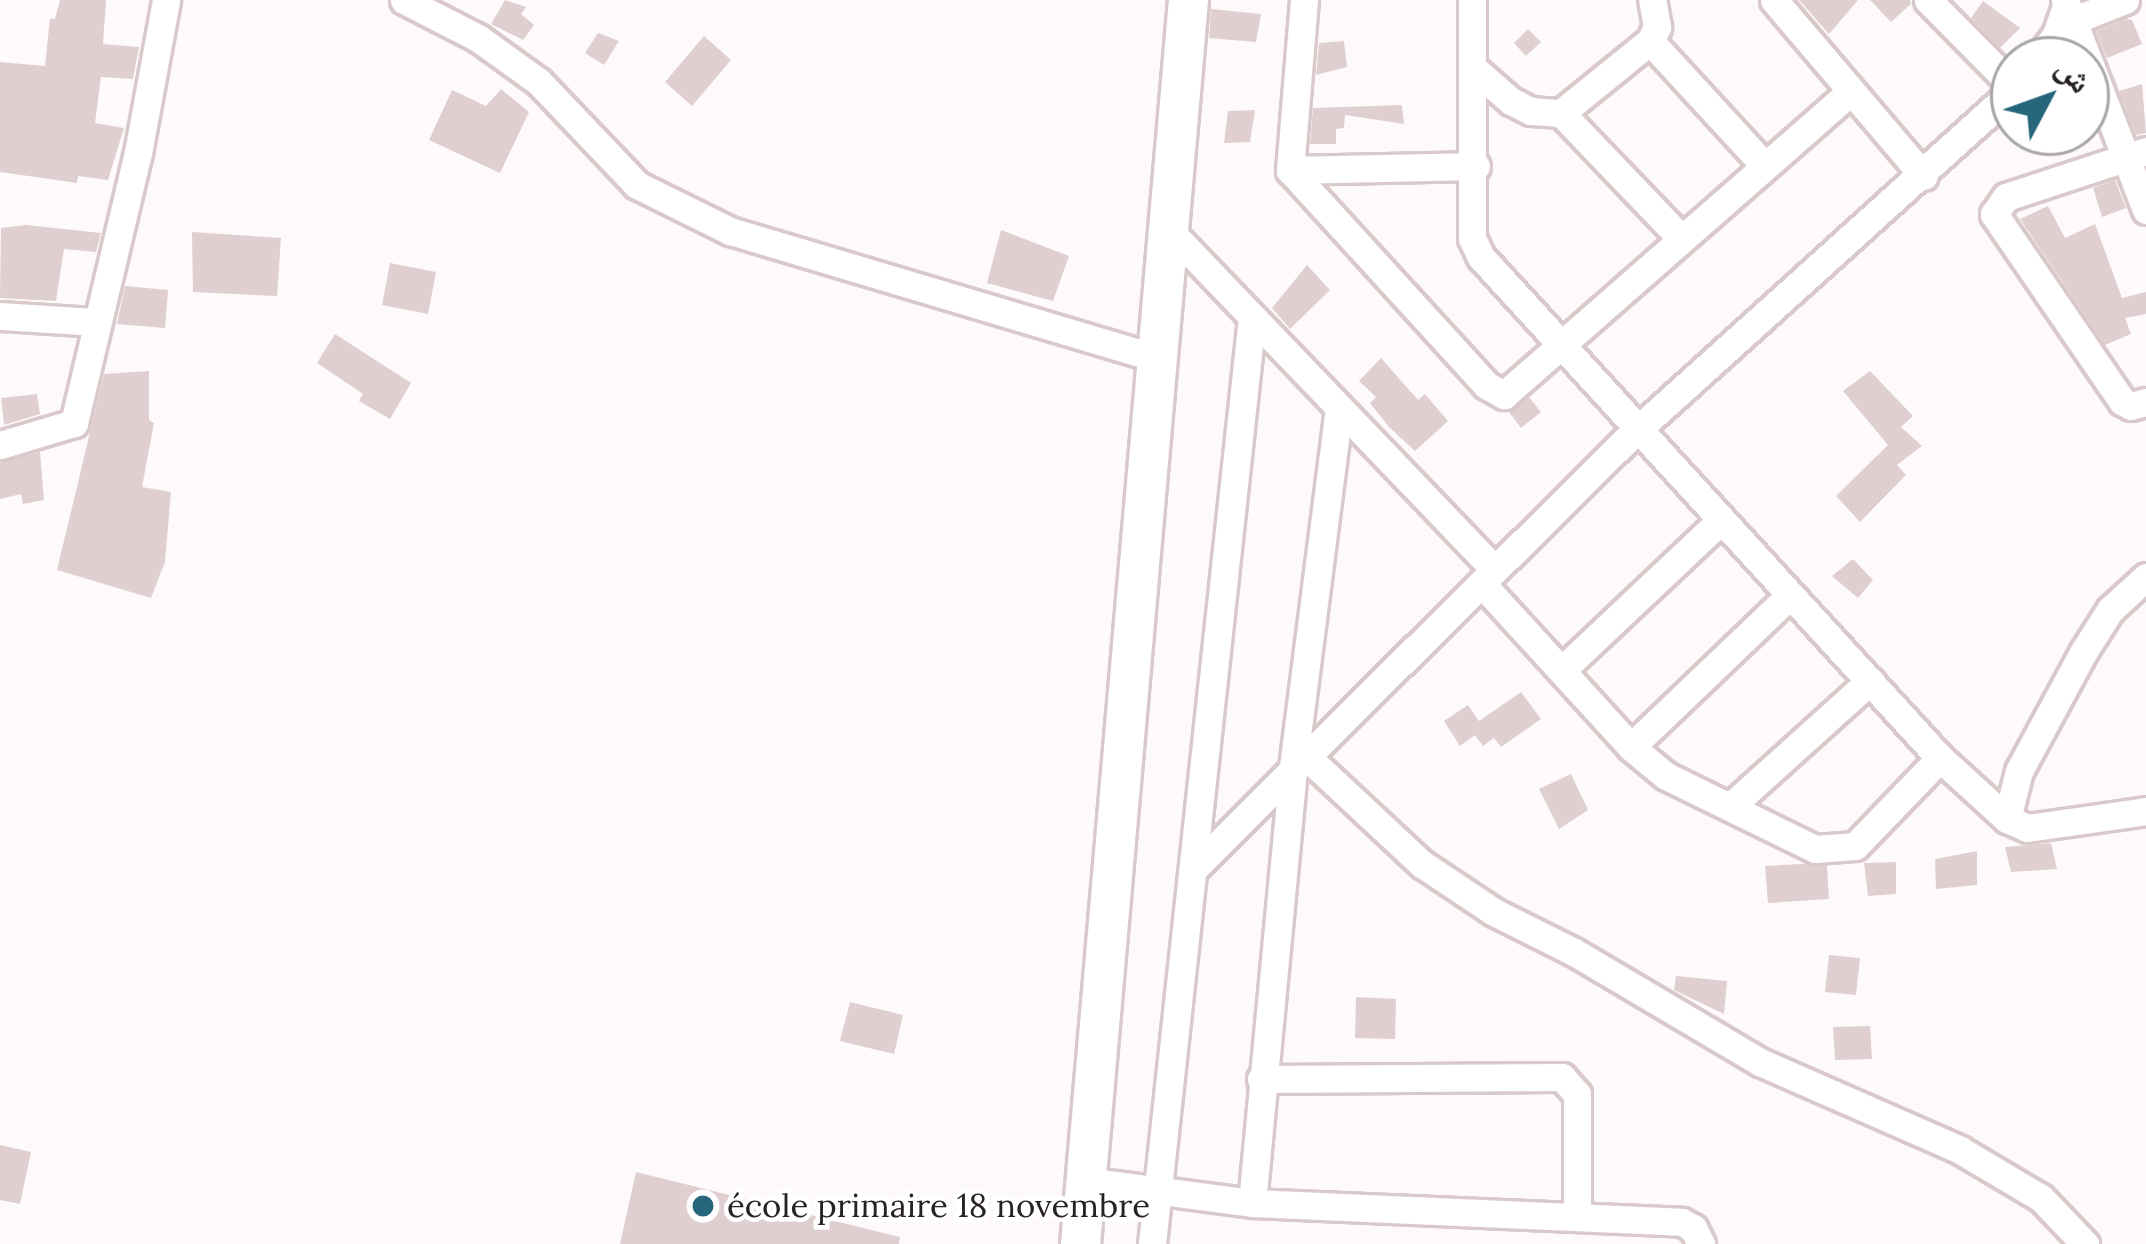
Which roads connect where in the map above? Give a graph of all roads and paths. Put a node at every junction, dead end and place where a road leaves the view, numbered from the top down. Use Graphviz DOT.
graph roads {
  1 [pos="166,0"];
  2 [pos="404,0"];
  3 [pos="1188,0"];
  4 [pos="1304,0"];
  5 [pos="1472,0"];
  6 [pos="1652,0"];
  7 [pos="1774,0"];
  8 [pos="1928,0"];
  9 [pos="2125,0"];
  10 [pos="2068,9"];
  11 [pos="2055,36"];
  12 [pos="1650,41"];
  13 [pos="1990,63"];
  14 [pos="1474,69"];
  15 [pos="1849,93"];
  16 [pos="1990,111"];
  17 [pos="1561,113"];
  18 [pos="2136,155"];
  19 [pos="1476,166"];
  20 [pos="1765,166"];
  21 [pos="1291,170"];
  22 [pos="1924,176"];
  23 [pos="2146,210"];
  24 [pos="1168,229"];
  25 [pos="1681,238"];
  26 [pos="0,316"];
  27 [pos="1252,318"];
  28 [pos="96,322"];
  29 [pos="1560,343"];
  30 [pos="1153,357"];
  31 [pos="2146,402"];
  32 [pos="1339,410"];
  33 [pos="1638,430"];
  34 [pos="0,445"];
  35 [pos="1721,520"];
  36 [pos="1488,576"];
  37 [pos="2146,577"];
  38 [pos="1790,595"];
  39 [pos="1563,670"];
  40 [pos="1870,682"];
  41 [pos="1631,747"];
  42 [pos="1940,758"];
  43 [pos="1299,761"];
  44 [pos="1731,806"];
  45 [pos="2146,811"];
  46 [pos="2008,819"];
  47 [pos="1194,868"];
  48 [pos="1261,1079"];
  49 [pos="1084,1180"];
  50 [pos="1157,1194"];
  51 [pos="1252,1203"];
  52 [pos="1577,1214"];
  53 [pos="1079,1244"];
  54 [pos="1152,1244"];
  55 [pos="1701,1244"];
  56 [pos="2085,1244"];
  1 -- 28 [label="street"];
  2 -- 30 [label="street"];
  3 -- 24 [label="main road"];
  4 -- 21 [label="street"];
  5 -- 14 [label="street"];
  6 -- 12 [label="street"];
  7 -- 15 [label="street"];
  8 -- 13 [label="street"];
  9 -- 10 [label="street"];
  10 -- 11 [label="street"];
  10 -- 18 [label="street"];
  12 -- 17 [label="street"];
  12 -- 20 [label="street"];
  14 -- 17 [label="street"];
  14 -- 19 [label="street"];
  15 -- 20 [label="street"];
  15 -- 22 [label="street"];
  16 -- 22 [label="street"];
  17 -- 25 [label="street"];
  18 -- 23 [label="street"];
  18 -- 31 [label="street"];
  19 -- 21 [label="street"];
  19 -- 29 [label="street"];
  20 -- 25 [label="street"];
  21 -- 29 [label="street"];
  22 -- 33 [label="street"];
  24 -- 27 [label="street"];
  24 -- 30 [label="main road"];
  25 -- 29 [label="street"];
  26 -- 28 [label="street"];
  27 -- 32 [label="street"];
  27 -- 47 [label="street"];
  28 -- 34 [label="street"];
  29 -- 33 [label="street"];
  30 -- 49 [label="main road"];
  32 -- 36 [label="street"];
  32 -- 43 [label="street"];
  33 -- 35 [label="street"];
  33 -- 36 [label="street"];
  35 -- 38 [label="street"];
  35 -- 39 [label="street"];
  36 -- 39 [label="street"];
  36 -- 43 [label="street"];
  37 -- 46 [label="street"];
  38 -- 40 [label="street"];
  38 -- 41 [label="street"];
  39 -- 41 [label="street"];
  40 -- 42 [label="street"];
  40 -- 44 [label="street"];
  41 -- 44 [label="street"];
  42 -- 44 [label="street"];
  42 -- 46 [label="street"];
  43 -- 47 [label="street"];
  43 -- 48 [label="street"];
  43 -- 56 [label="street"];
  45 -- 46 [label="street"];
  47 -- 50 [label="street"];
  48 -- 51 [label="street"];
  48 -- 52 [label="street"];
  49 -- 50 [label="street"];
  49 -- 53 [label="main road"];
  50 -- 51 [label="street"];
  50 -- 54 [label="street"];
  51 -- 52 [label="street"];
  52 -- 55 [label="street"];
}
